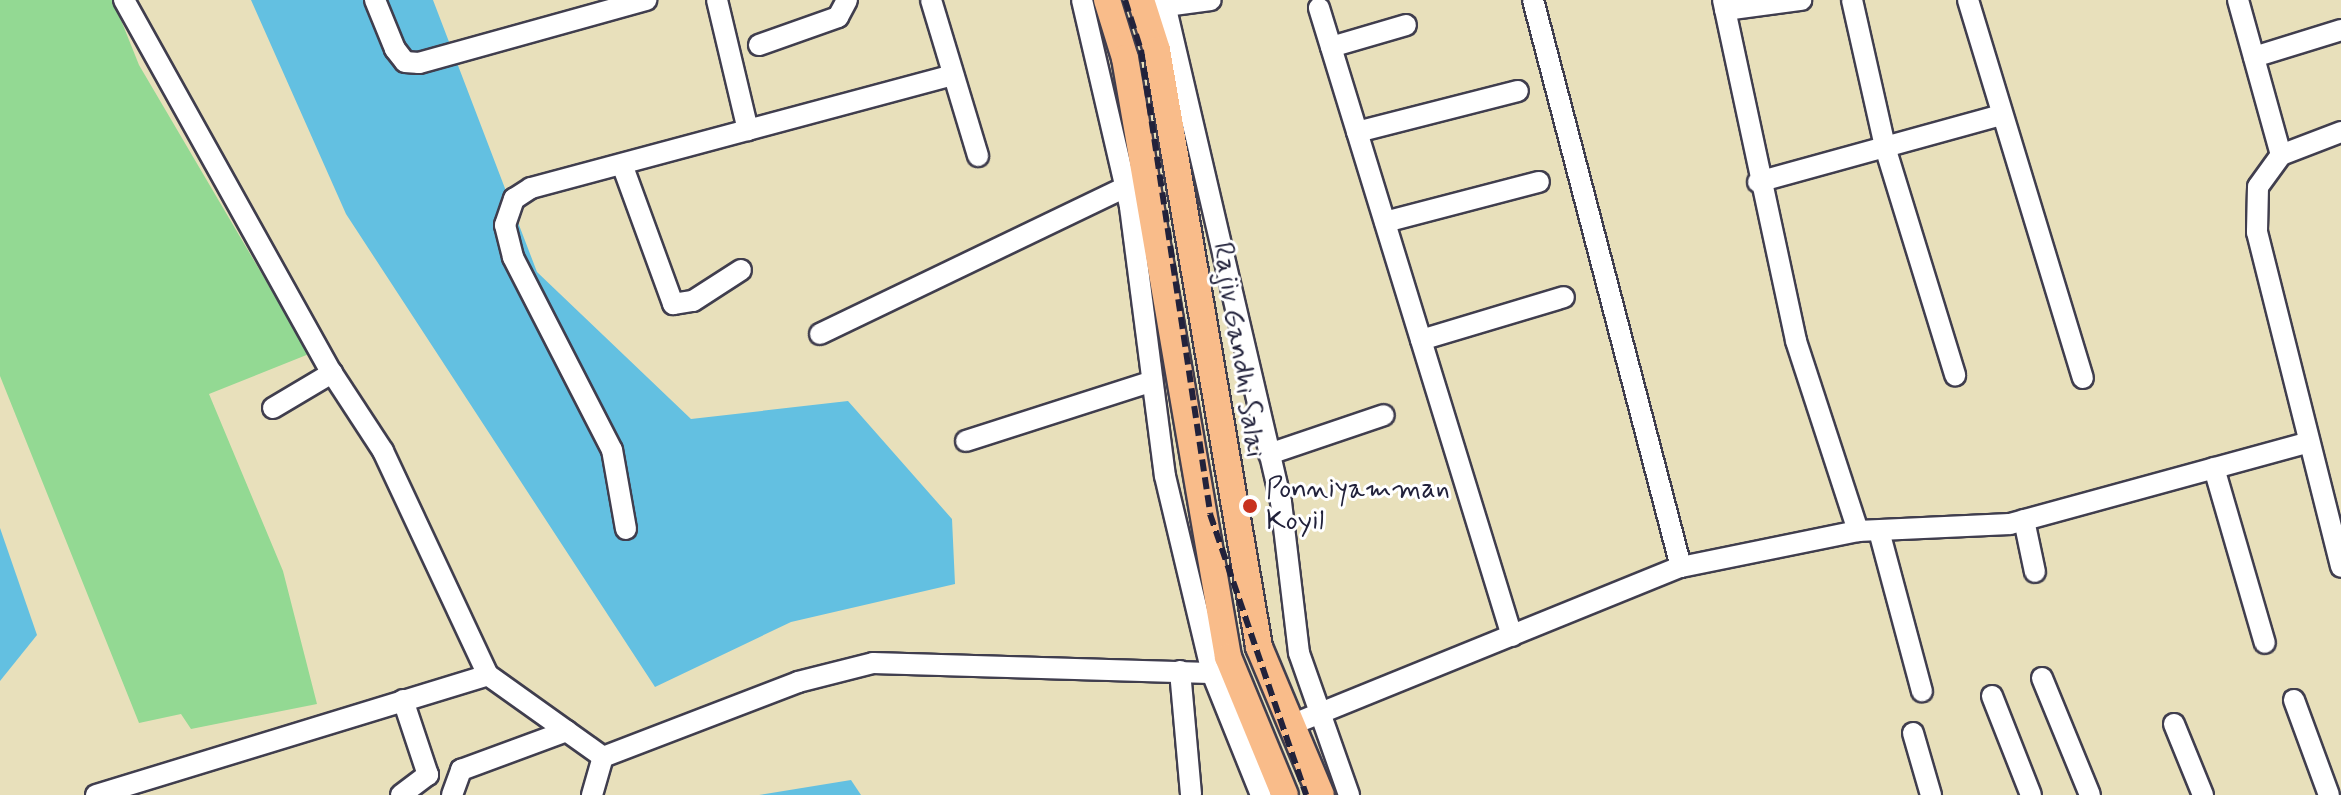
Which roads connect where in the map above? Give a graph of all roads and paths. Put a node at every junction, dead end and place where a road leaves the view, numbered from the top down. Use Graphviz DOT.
graph roads {
  1 [pos="124,0"];
  2 [pos="375,0"];
  3 [pos="646,0"];
  4 [pos="717,0"];
  5 [pos="847,0"];
  6 [pos="931,0"];
  7 [pos="1082,0"];
  8 [pos="1107,0"];
  9 [pos="1211,0"];
  10 [pos="1533,0"];
  11 [pos="1801,0"];
  12 [pos="1852,0"];
  13 [pos="1968,0"];
  14 [pos="2238,0"];
  15 [pos="1157,2"];
  16 [pos="1724,5"];
  17 [pos="1319,8"];
  18 [pos="1406,25"];
  19 [pos="2341,30"];
  20 [pos="759,45"];
  21 [pos="1331,47"];
  22 [pos="2254,57"];
  23 [pos="952,75"];
  24 [pos="1518,91"];
  25 [pos="2002,115"];
  26 [pos="748,130"];
  27 [pos="1357,132"];
  28 [pos="2341,132"];
  29 [pos="1885,147"];
  30 [pos="2281,155"];
  31 [pos="978,156"];
  32 [pos="623,167"];
  33 [pos="1539,182"];
  34 [pos="1758,182"];
  35 [pos="1126,187"];
  36 [pos="1385,222"];
  37 [pos="741,270"];
  38 [pos="1564,297"];
  39 [pos="820,334"];
  40 [pos="1421,340"];
  41 [pos="332,373"];
  42 [pos="1955,375"];
  43 [pos="2083,378"];
  44 [pos="1150,382"];
  45 [pos="273,408"];
  46 [pos="1384,415"];
  47 [pos="966,441"];
  48 [pos="2306,443"];
  49 [pos="1269,454"];
  50 [pos="2214,468"];
  51 [pos="2024,520"];
  52 [pos="626,529"];
  53 [pos="1868,531"];
  54 [pos="1681,567"];
  55 [pos="2341,567"];
  56 [pos="2035,572"];
  57 [pos="1512,636"];
  58 [pos="2265,643"];
  59 [pos="1180,671"];
  60 [pos="1223,674"];
  61 [pos="488,675"];
  62 [pos="2042,678"];
  63 [pos="1922,691"];
  64 [pos="1992,696"];
  65 [pos="403,700"];
  66 [pos="2294,700"];
  67 [pos="1318,714"];
  68 [pos="2174,724"];
  69 [pos="1291,725"];
  70 [pos="567,731"];
  71 [pos="1913,733"];
  72 [pos="603,757"];
  73 [pos="461,770"];
  74 [pos="423,784"];
  75 [pos="1188,794"];
  76 [pos="96,795"];
  77 [pos="401,795"];
  78 [pos="452,795"];
  79 [pos="592,795"];
  80 [pos="1261,795"];
  81 [pos="1285,795"];
  82 [pos="1321,795"];
  83 [pos="1349,795"];
  84 [pos="1931,795"];
  85 [pos="2031,795"];
  86 [pos="2090,795"];
  87 [pos="2203,795"];
  88 [pos="2329,795"];
  1 -- 41 [label="street"];
  2 -- 3 [label="street"];
  4 -- 26 [label="street"];
  5 -- 20 [label="street"];
  6 -- 23 [label="street"];
  7 -- 35 [label="street"];
  8 -- 60 [label="main road"];
  9 -- 15 [label="street"];
  10 -- 54 [label="street"];
  11 -- 16 [label="street"];
  12 -- 29 [label="street"];
  13 -- 25 [label="street"];
  14 -- 22 [label="street"];
  15 -- 49 [label="street"];
  15 -- 69 [label="main road, Rajiv Gandhi Salai"];
  16 -- 34 [label="street"];
  17 -- 21 [label="street"];
  18 -- 21 [label="street"];
  19 -- 22 [label="street"];
  21 -- 27 [label="street"];
  22 -- 30 [label="street"];
  23 -- 26 [label="street"];
  23 -- 31 [label="street"];
  24 -- 27 [label="street"];
  25 -- 29 [label="street"];
  25 -- 43 [label="street"];
  26 -- 32 [label="street"];
  27 -- 36 [label="street"];
  28 -- 30 [label="street"];
  29 -- 34 [label="street"];
  29 -- 42 [label="street"];
  30 -- 48 [label="street"];
  32 -- 37 [label="street"];
  32 -- 52 [label="street"];
  33 -- 36 [label="street"];
  34 -- 53 [label="street"];
  35 -- 39 [label="street"];
  35 -- 44 [label="street"];
  36 -- 40 [label="street"];
  38 -- 40 [label="street"];
  40 -- 57 [label="street"];
  41 -- 45 [label="street"];
  41 -- 61 [label="street"];
  44 -- 47 [label="street"];
  44 -- 60 [label="street"];
  46 -- 49 [label="street"];
  48 -- 50 [label="street"];
  48 -- 55 [label="street"];
  49 -- 67 [label="street"];
  50 -- 51 [label="street"];
  50 -- 58 [label="street"];
  51 -- 53 [label="street"];
  51 -- 56 [label="street"];
  53 -- 54 [label="street"];
  53 -- 63 [label="street"];
  54 -- 57 [label="street"];
  57 -- 67 [label="street"];
  59 -- 60 [label="street"];
  59 -- 72 [label="street"];
  59 -- 75 [label="street"];
  60 -- 80 [label="street"];
  60 -- 81 [label="main road"];
  61 -- 65 [label="street"];
  61 -- 70 [label="street"];
  62 -- 86 [label="street"];
  64 -- 85 [label="street"];
  65 -- 74 [label="street"];
  65 -- 76 [label="street"];
  66 -- 88 [label="street"];
  67 -- 69 [label="street"];
  67 -- 83 [label="street"];
  68 -- 87 [label="street"];
  69 -- 82 [label="main road, Rajiv Gandhi Salai"];
  70 -- 72 [label="street"];
  70 -- 73 [label="street"];
  71 -- 84 [label="street"];
  72 -- 79 [label="street"];
  73 -- 74 [label="street"];
  73 -- 78 [label="street"];
  74 -- 77 [label="street"];
}
